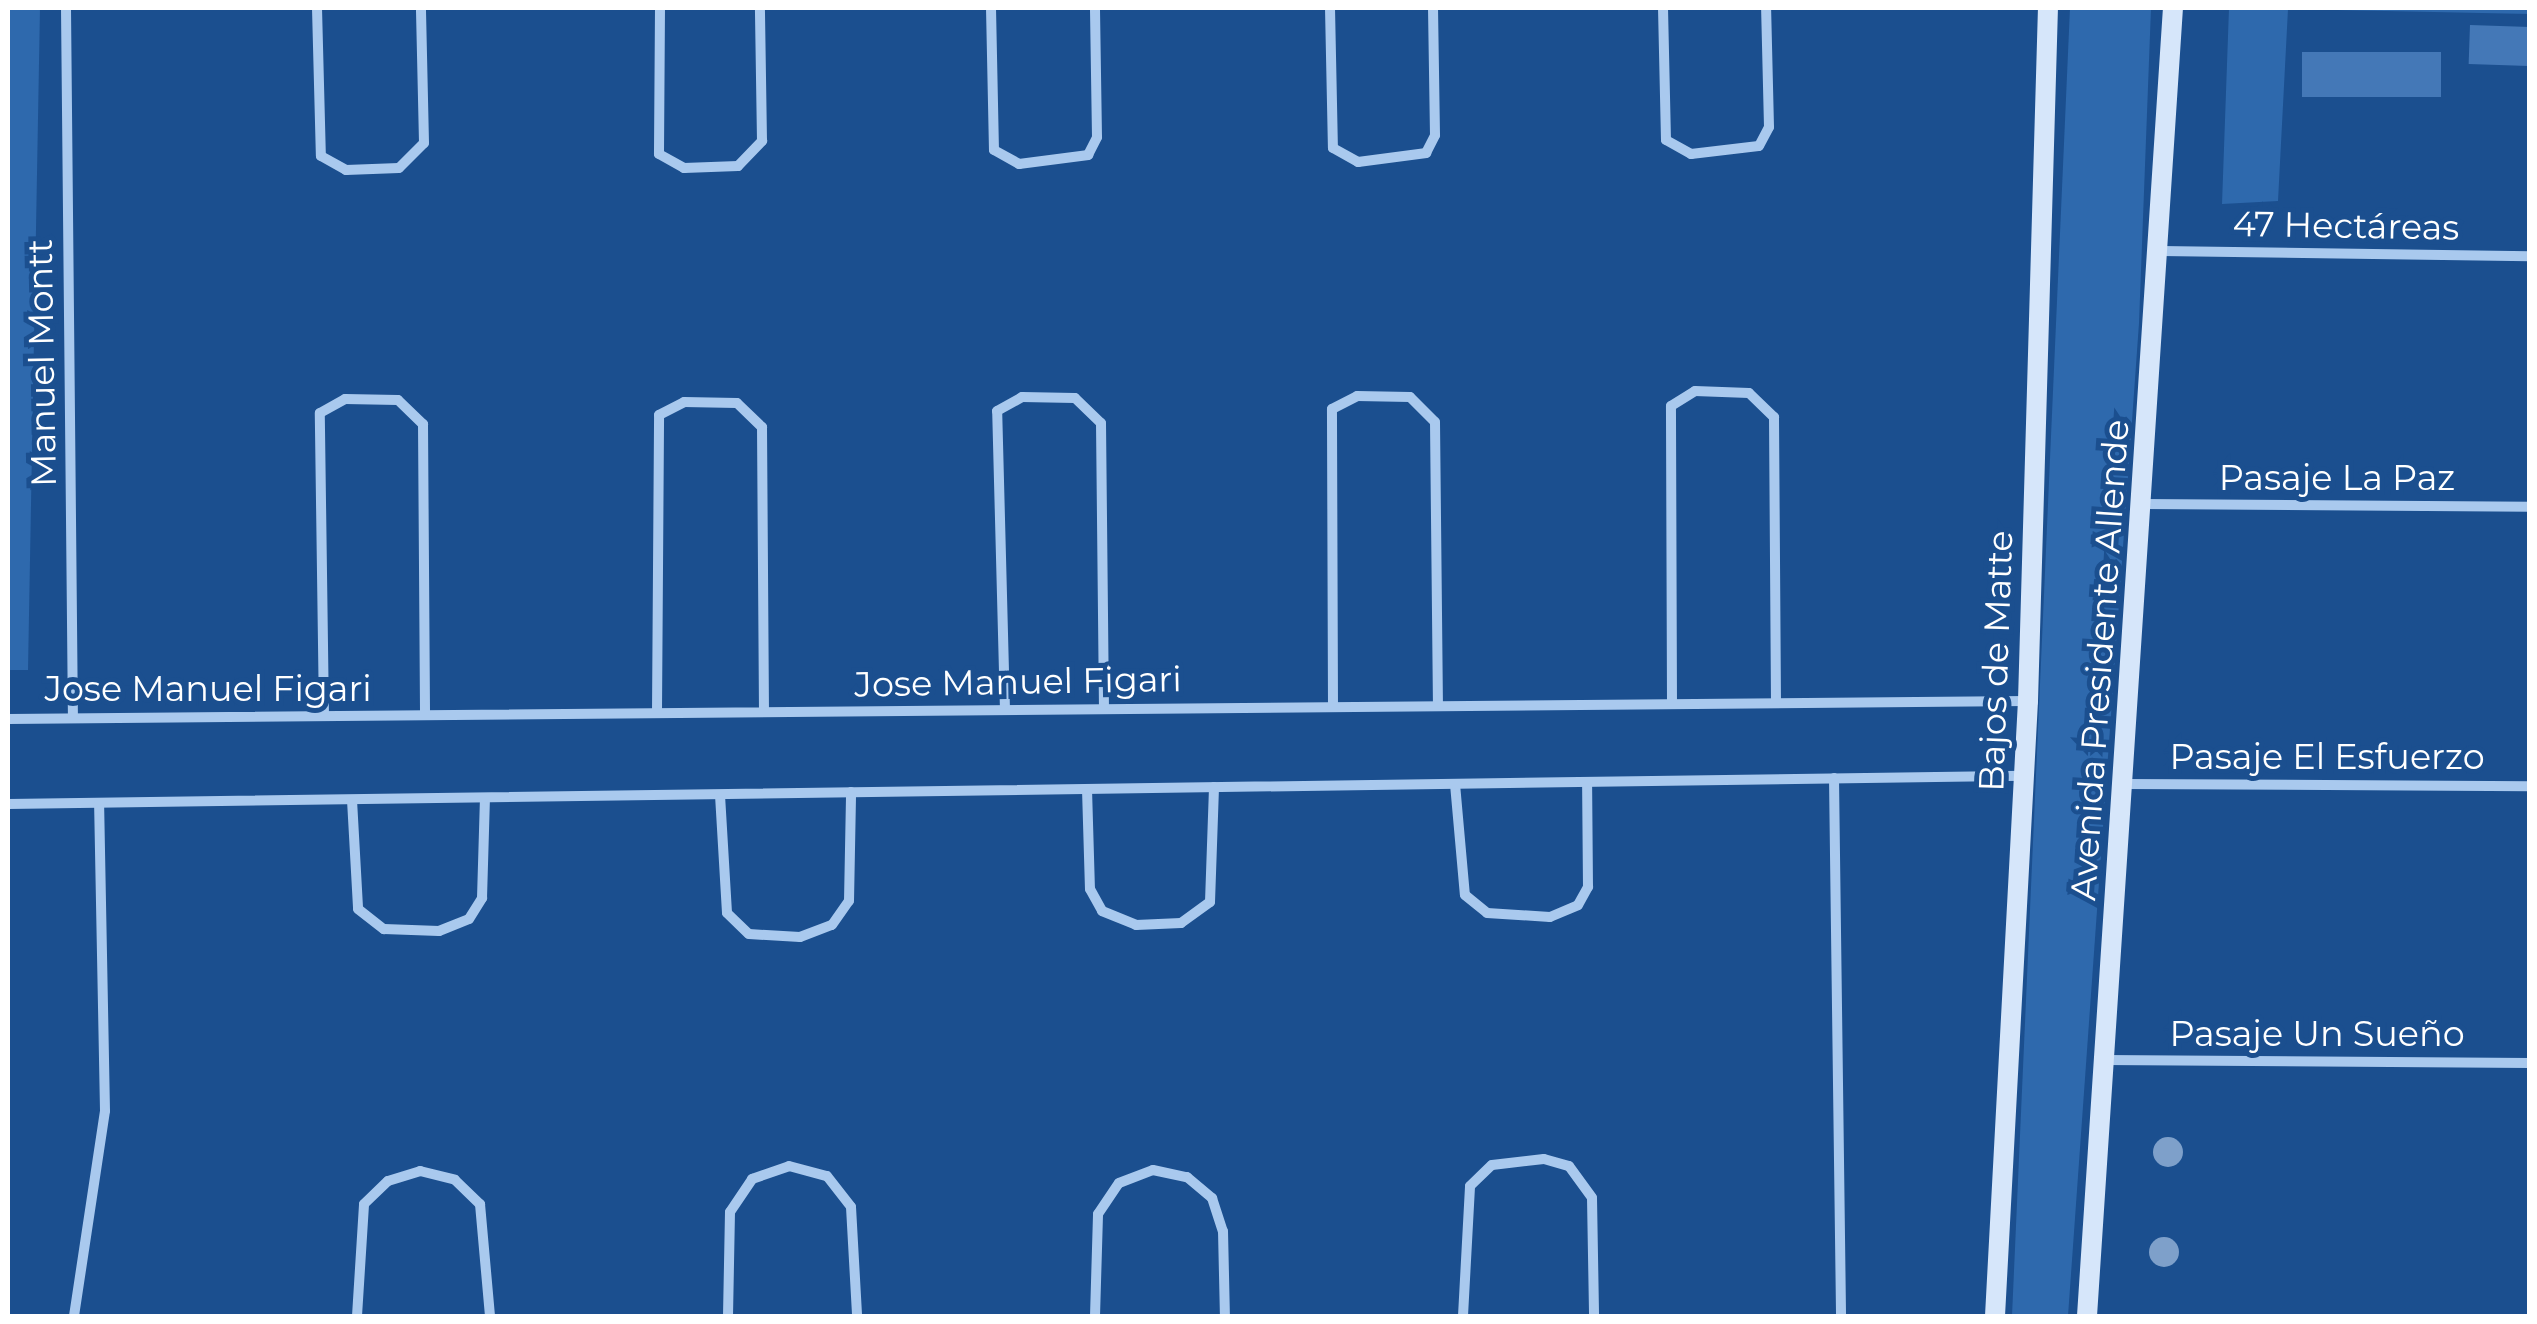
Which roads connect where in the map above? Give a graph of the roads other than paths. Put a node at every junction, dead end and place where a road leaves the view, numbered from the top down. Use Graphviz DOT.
graph roads {
  1 [pos="66,8"];
  2 [pos="317,8"];
  3 [pos="421,8"];
  4 [pos="660,8"];
  5 [pos="760,8"];
  6 [pos="991,8"];
  7 [pos="1095,8"];
  8 [pos="1330,8"];
  9 [pos="1433,8"];
  10 [pos="1663,8"];
  11 [pos="1766,8"];
  12 [pos="2048,8"];
  13 [pos="2172,8"];
  14 [pos="2161,252"];
  15 [pos="2530,256"];
  16 [pos="2144,504"];
  17 [pos="2530,507"];
  18 [pos="2028,701"];
  19 [pos="1776,702"];
  20 [pos="1672,704"];
  21 [pos="1332,706"];
  22 [pos="1438,706"];
  23 [pos="1104,709"];
  24 [pos="1005,710"];
  25 [pos="657,712"];
  26 [pos="764,712"];
  27 [pos="425,715"];
  28 [pos="324,716"];
  29 [pos="74,718"];
  30 [pos="8,719"];
  31 [pos="2024,776"];
  32 [pos="1834,778"];
  33 [pos="1586,782"];
  34 [pos="1455,784"];
  35 [pos="2124,784"];
  36 [pos="2530,786"];
  37 [pos="1214,788"];
  38 [pos="1087,789"];
  39 [pos="851,792"];
  40 [pos="720,794"];
  41 [pos="485,798"];
  42 [pos="352,800"];
  43 [pos="100,803"];
  44 [pos="8,804"];
  45 [pos="2104,1060"];
  46 [pos="2530,1063"];
  47 [pos="74,1316"];
  48 [pos="357,1316"];
  49 [pos="490,1316"];
  50 [pos="728,1316"];
  51 [pos="857,1316"];
  52 [pos="1095,1316"];
  53 [pos="1225,1316"];
  54 [pos="1463,1316"];
  55 [pos="1594,1316"];
  56 [pos="1841,1316"];
  57 [pos="1994,1316"];
  58 [pos="2087,1316"];
  1 -- 29 [label="street, Manuel Montt"];
  2 -- 3 [label="street"];
  4 -- 5 [label="street"];
  6 -- 7 [label="street"];
  8 -- 9 [label="street"];
  10 -- 11 [label="street"];
  12 -- 18 [label="main road, Bajos de Matte"];
  13 -- 14 [label="main road, Avenida Presidente Allende"];
  14 -- 15 [label="street, 47 Hectáreas"];
  14 -- 16 [label="main road, Avenida Presidente Allende"];
  16 -- 17 [label="street, Pasaje La Paz"];
  16 -- 35 [label="main road, Avenida Presidente Allende"];
  18 -- 19 [label="street, Jose Manuel Figari"];
  18 -- 31 [label="main road, Bajos de Matte"];
  19 -- 20 [label="street, Jose Manuel Figari"];
  19 -- 20 [label="street"];
  20 -- 22 [label="street, Jose Manuel Figari"];
  21 -- 22 [label="street, Jose Manuel Figari"];
  21 -- 22 [label="street"];
  21 -- 23 [label="street, Jose Manuel Figari"];
  23 -- 24 [label="street, Jose Manuel Figari"];
  23 -- 24 [label="street"];
  24 -- 26 [label="street, Jose Manuel Figari"];
  25 -- 26 [label="street, Jose Manuel Figari"];
  25 -- 26 [label="street"];
  25 -- 27 [label="street, Jose Manuel Figari"];
  27 -- 28 [label="street, Jose Manuel Figari"];
  27 -- 28 [label="street"];
  28 -- 29 [label="street, Jose Manuel Figari"];
  29 -- 30 [label="street, Jose Manuel Figari"];
  31 -- 32 [label="street"];
  31 -- 57 [label="main road, Bajos de Matte"];
  32 -- 33 [label="street"];
  32 -- 56 [label="street"];
  33 -- 34 [label="street"];
  33 -- 34 [label="street"];
  34 -- 37 [label="street"];
  35 -- 36 [label="street, Pasaje El Esfuerzo"];
  35 -- 45 [label="main road, Avenida Presidente Allende"];
  37 -- 38 [label="street"];
  37 -- 38 [label="street"];
  38 -- 39 [label="street"];
  39 -- 40 [label="street"];
  39 -- 40 [label="street"];
  40 -- 41 [label="street"];
  41 -- 42 [label="street"];
  41 -- 42 [label="street"];
  42 -- 43 [label="street"];
  43 -- 44 [label="street"];
  43 -- 47 [label="street"];
  45 -- 46 [label="street, Pasaje Un Sueño"];
  45 -- 58 [label="main road, Avenida Presidente Allende"];
  48 -- 49 [label="street"];
  50 -- 51 [label="street"];
  52 -- 53 [label="street"];
  54 -- 55 [label="street"];
}
